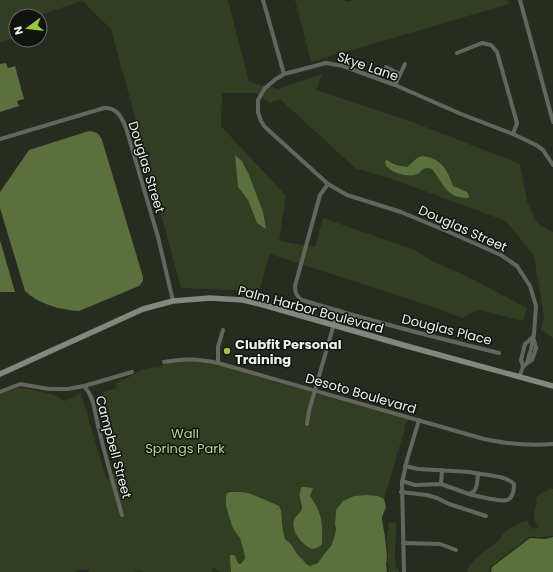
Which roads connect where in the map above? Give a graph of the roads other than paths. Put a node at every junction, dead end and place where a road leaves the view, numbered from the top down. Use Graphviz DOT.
graph roads {
  1 [pos="263,0"];
  2 [pos="520,0"];
  3 [pos="457,53"];
  4 [pos="405,64"];
  5 [pos="386,67"];
  6 [pos="284,74"];
  7 [pos="400,74"];
  8 [pos="395,86"];
  9 [pos="553,122"];
  10 [pos="512,134"];
  11 [pos="0,139"];
  12 [pos="553,165"];
  13 [pos="328,184"];
  14 [pos="173,301"];
  15 [pos="338,310"];
  16 [pos="334,325"];
  17 [pos="222,330"];
  18 [pos="533,337"];
  19 [pos="499,353"];
  20 [pos="164,362"];
  21 [pos="218,363"];
  22 [pos="527,363"];
  23 [pos="523,367"];
  24 [pos="132,372"];
  25 [pos="0,374"];
  26 [pos="519,377"];
  27 [pos="84,386"];
  28 [pos="553,386"];
  29 [pos="316,391"];
  30 [pos="0,392"];
  31 [pos="419,420"];
  32 [pos="307,424"];
  33 [pos="553,444"];
  34 [pos="405,466"];
  35 [pos="442,470"];
  36 [pos="478,474"];
  37 [pos="402,481"];
  38 [pos="441,484"];
  39 [pos="401,492"];
  40 [pos="469,494"];
  41 [pos="122,515"];
  42 [pos="486,516"];
  43 [pos="403,543"];
  44 [pos="456,550"];
  45 [pos="404,572"];
  1 -- 6 [label="street"];
  2 -- 9 [label="street"];
  3 -- 10 [label="street"];
  4 -- 7 [label="street"];
  5 -- 7 [label="street"];
  6 -- 8 [label="street, Skye Lane"];
  6 -- 13 [label="street, Skye Lane"];
  7 -- 8 [label="street"];
  8 -- 10 [label="street, Skye Lane"];
  10 -- 12 [label="street, Skye Lane"];
  11 -- 14 [label="street, Douglas Street"];
  13 -- 15 [label="street, Douglas Place"];
  13 -- 18 [label="street, Douglas Street"];
  14 -- 16 [label="main road, Palm Harbor Boulevard"];
  14 -- 25 [label="main road, Palm Harbor Boulevard"];
  15 -- 16 [label="street"];
  15 -- 19 [label="street, Douglas Place"];
  16 -- 26 [label="main road, Palm Harbor Boulevard"];
  16 -- 29 [label="street"];
  17 -- 21 [label="street"];
  18 -- 22 [label="street, Douglas Street"];
  18 -- 22 [label="street"];
  18 -- 23 [label="street, Douglas Street"];
  20 -- 21 [label="street, Desoto Boulevard"];
  21 -- 29 [label="street, Desoto Boulevard"];
  22 -- 23 [label="street, Douglas Street"];
  23 -- 26 [label="street, Douglas Street"];
  24 -- 27 [label="street"];
  26 -- 28 [label="main road, Palm Harbor Boulevard"];
  27 -- 30 [label="street"];
  27 -- 41 [label="street, Campbell Street"];
  29 -- 31 [label="street, Desoto Boulevard"];
  29 -- 32 [label="street"];
  31 -- 33 [label="street, Desoto Boulevard"];
  31 -- 34 [label="street"];
  34 -- 35 [label="street"];
  34 -- 37 [label="street"];
  35 -- 36 [label="street"];
  35 -- 38 [label="street"];
  36 -- 40 [label="street"];
  36 -- 40 [label="street"];
  37 -- 38 [label="street"];
  37 -- 39 [label="street"];
  38 -- 40 [label="street"];
  39 -- 42 [label="street"];
  39 -- 43 [label="street"];
  43 -- 44 [label="street"];
  43 -- 45 [label="street"];
}
